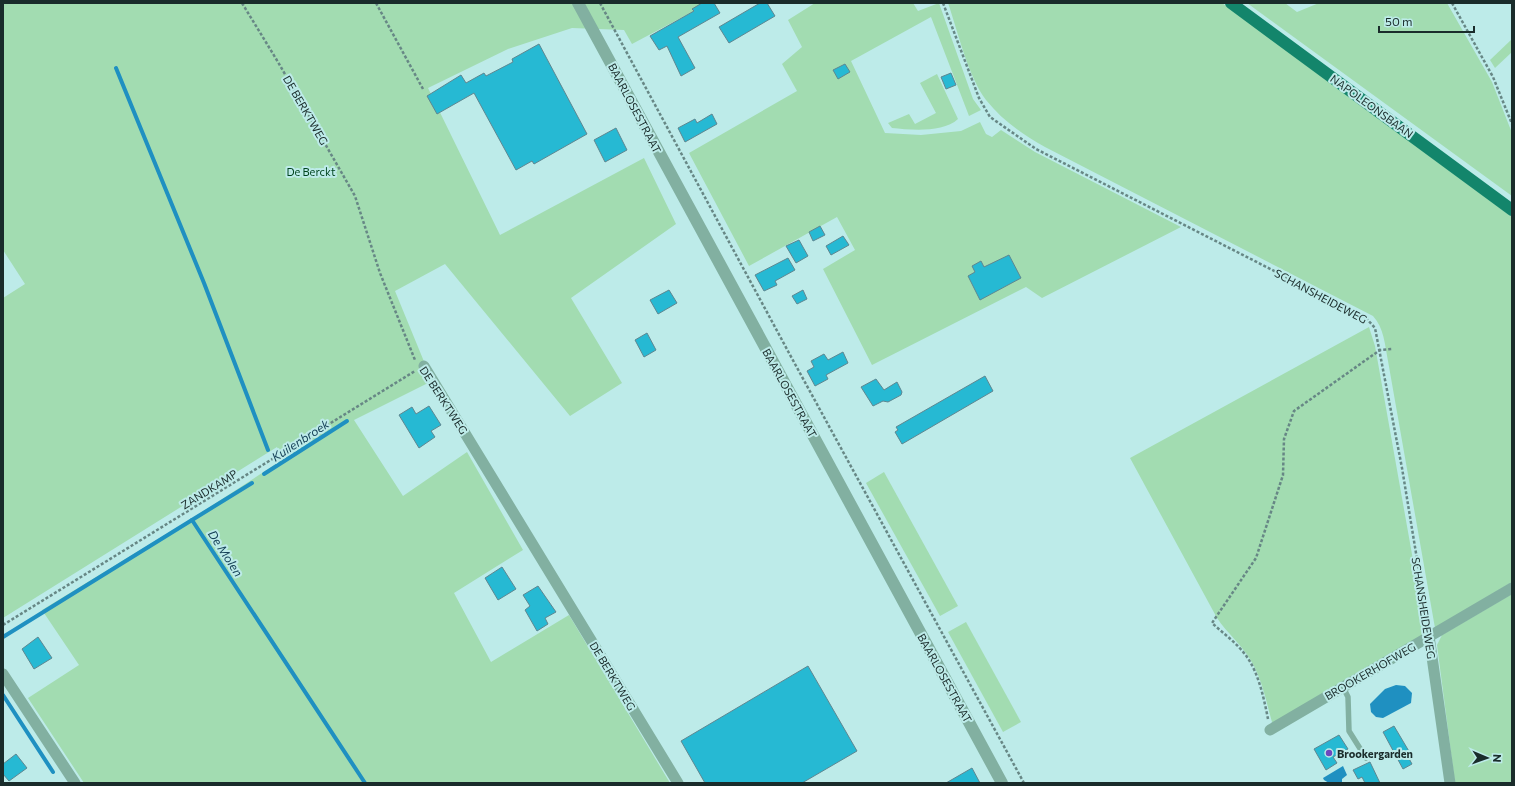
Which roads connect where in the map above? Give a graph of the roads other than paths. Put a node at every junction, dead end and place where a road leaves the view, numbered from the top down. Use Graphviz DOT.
graph roads {
  1 [pos="578,3"];
  2 [pos="1231,3"];
  3 [pos="1512,210"];
  4 [pos="424,366"];
  5 [pos="1512,588"];
  6 [pos="1429,636"];
  7 [pos="3,674"];
  8 [pos="1343,687"];
  9 [pos="1270,730"];
  10 [pos="1366,758"];
  11 [pos="69,781"];
  12 [pos="678,783"];
  13 [pos="1002,783"];
  14 [pos="1450,783"];
  1 -- 13 [label="street, BAARLOSESTRAAT"];
  2 -- 3 [label="main road, NAPOLEONSBAAN"];
  4 -- 12 [label="street, DE BERKTWEG"];
  5 -- 6 [label="street, BROOKERHOFWEG"];
  6 -- 8 [label="street, BROOKERHOFWEG"];
  6 -- 14 [label="street, SCHANSHEIDEWEG"];
  7 -- 11 [label="street"];
  8 -- 9 [label="street, BROOKERHOFWEG"];
  8 -- 10 [label="lane"];
}
